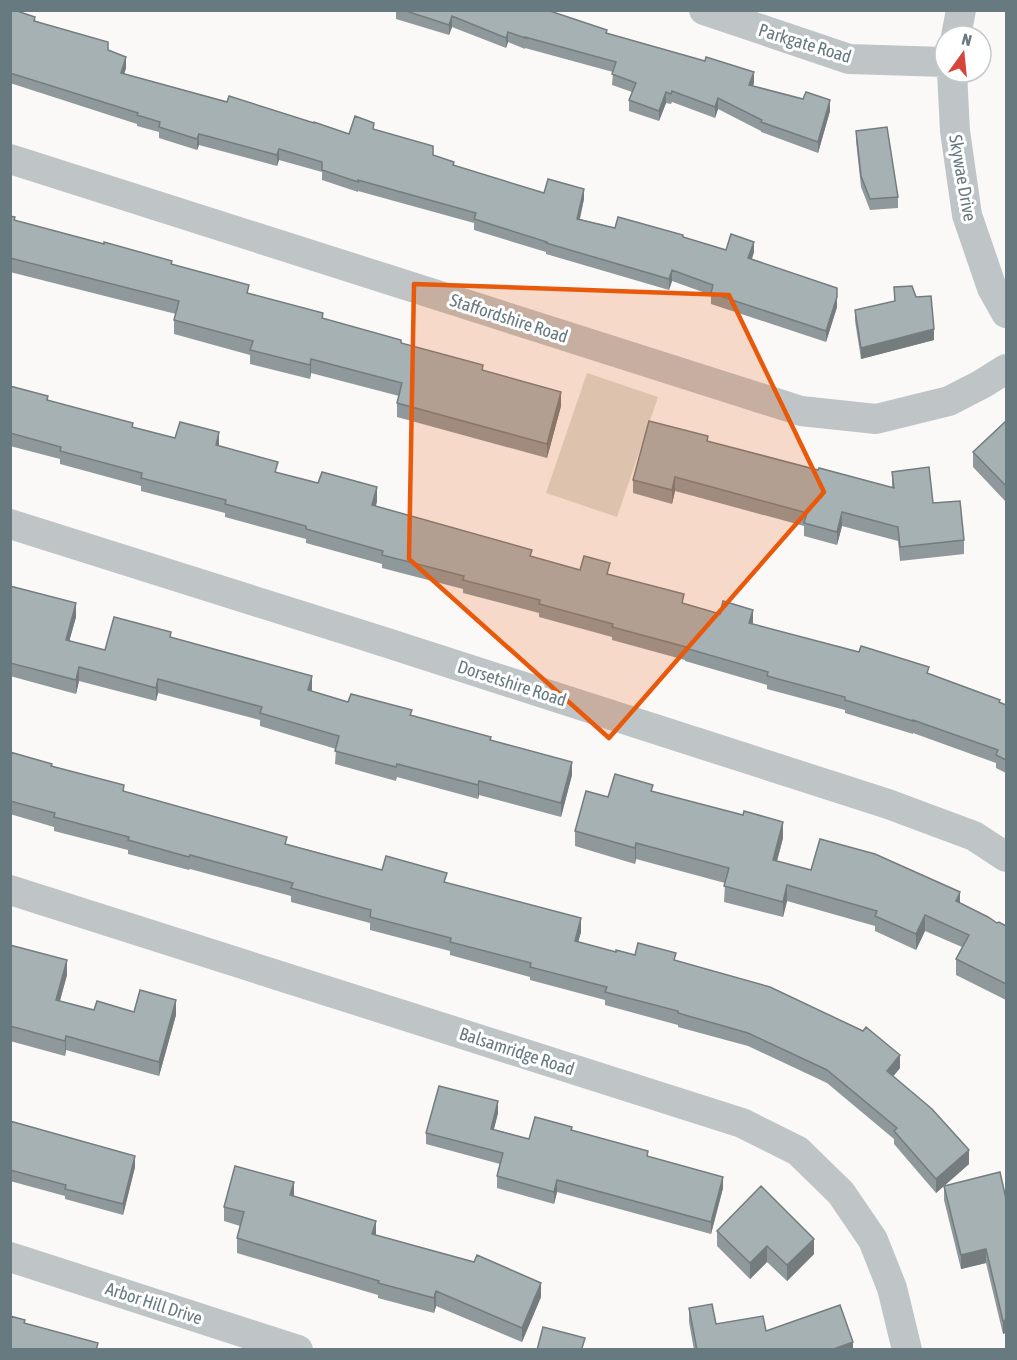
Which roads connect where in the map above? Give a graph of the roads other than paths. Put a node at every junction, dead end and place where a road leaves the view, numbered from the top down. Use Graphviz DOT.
graph roads {
  1 [pos="704,10"];
  2 [pos="933,62"];
  3 [pos="952,84"];
  4 [pos="10,159"];
  5 [pos="1006,313"];
  6 [pos="1006,369"];
  7 [pos="10,524"];
  8 [pos="1006,857"];
  9 [pos="10,890"];
  10 [pos="10,1257"];
  11 [pos="294,1349"];
  12 [pos="907,1350"];
  1 -- 2 [label="street, Parkgate Road"];
  3 -- 5 [label="street, Skywae Drive"];
  4 -- 6 [label="street, Staffordshire Road"];
  7 -- 8 [label="street, Dorsetshire Road"];
  9 -- 12 [label="street, Balsamridge Road"];
  10 -- 11 [label="street, Arbor Hill Drive"];
}
